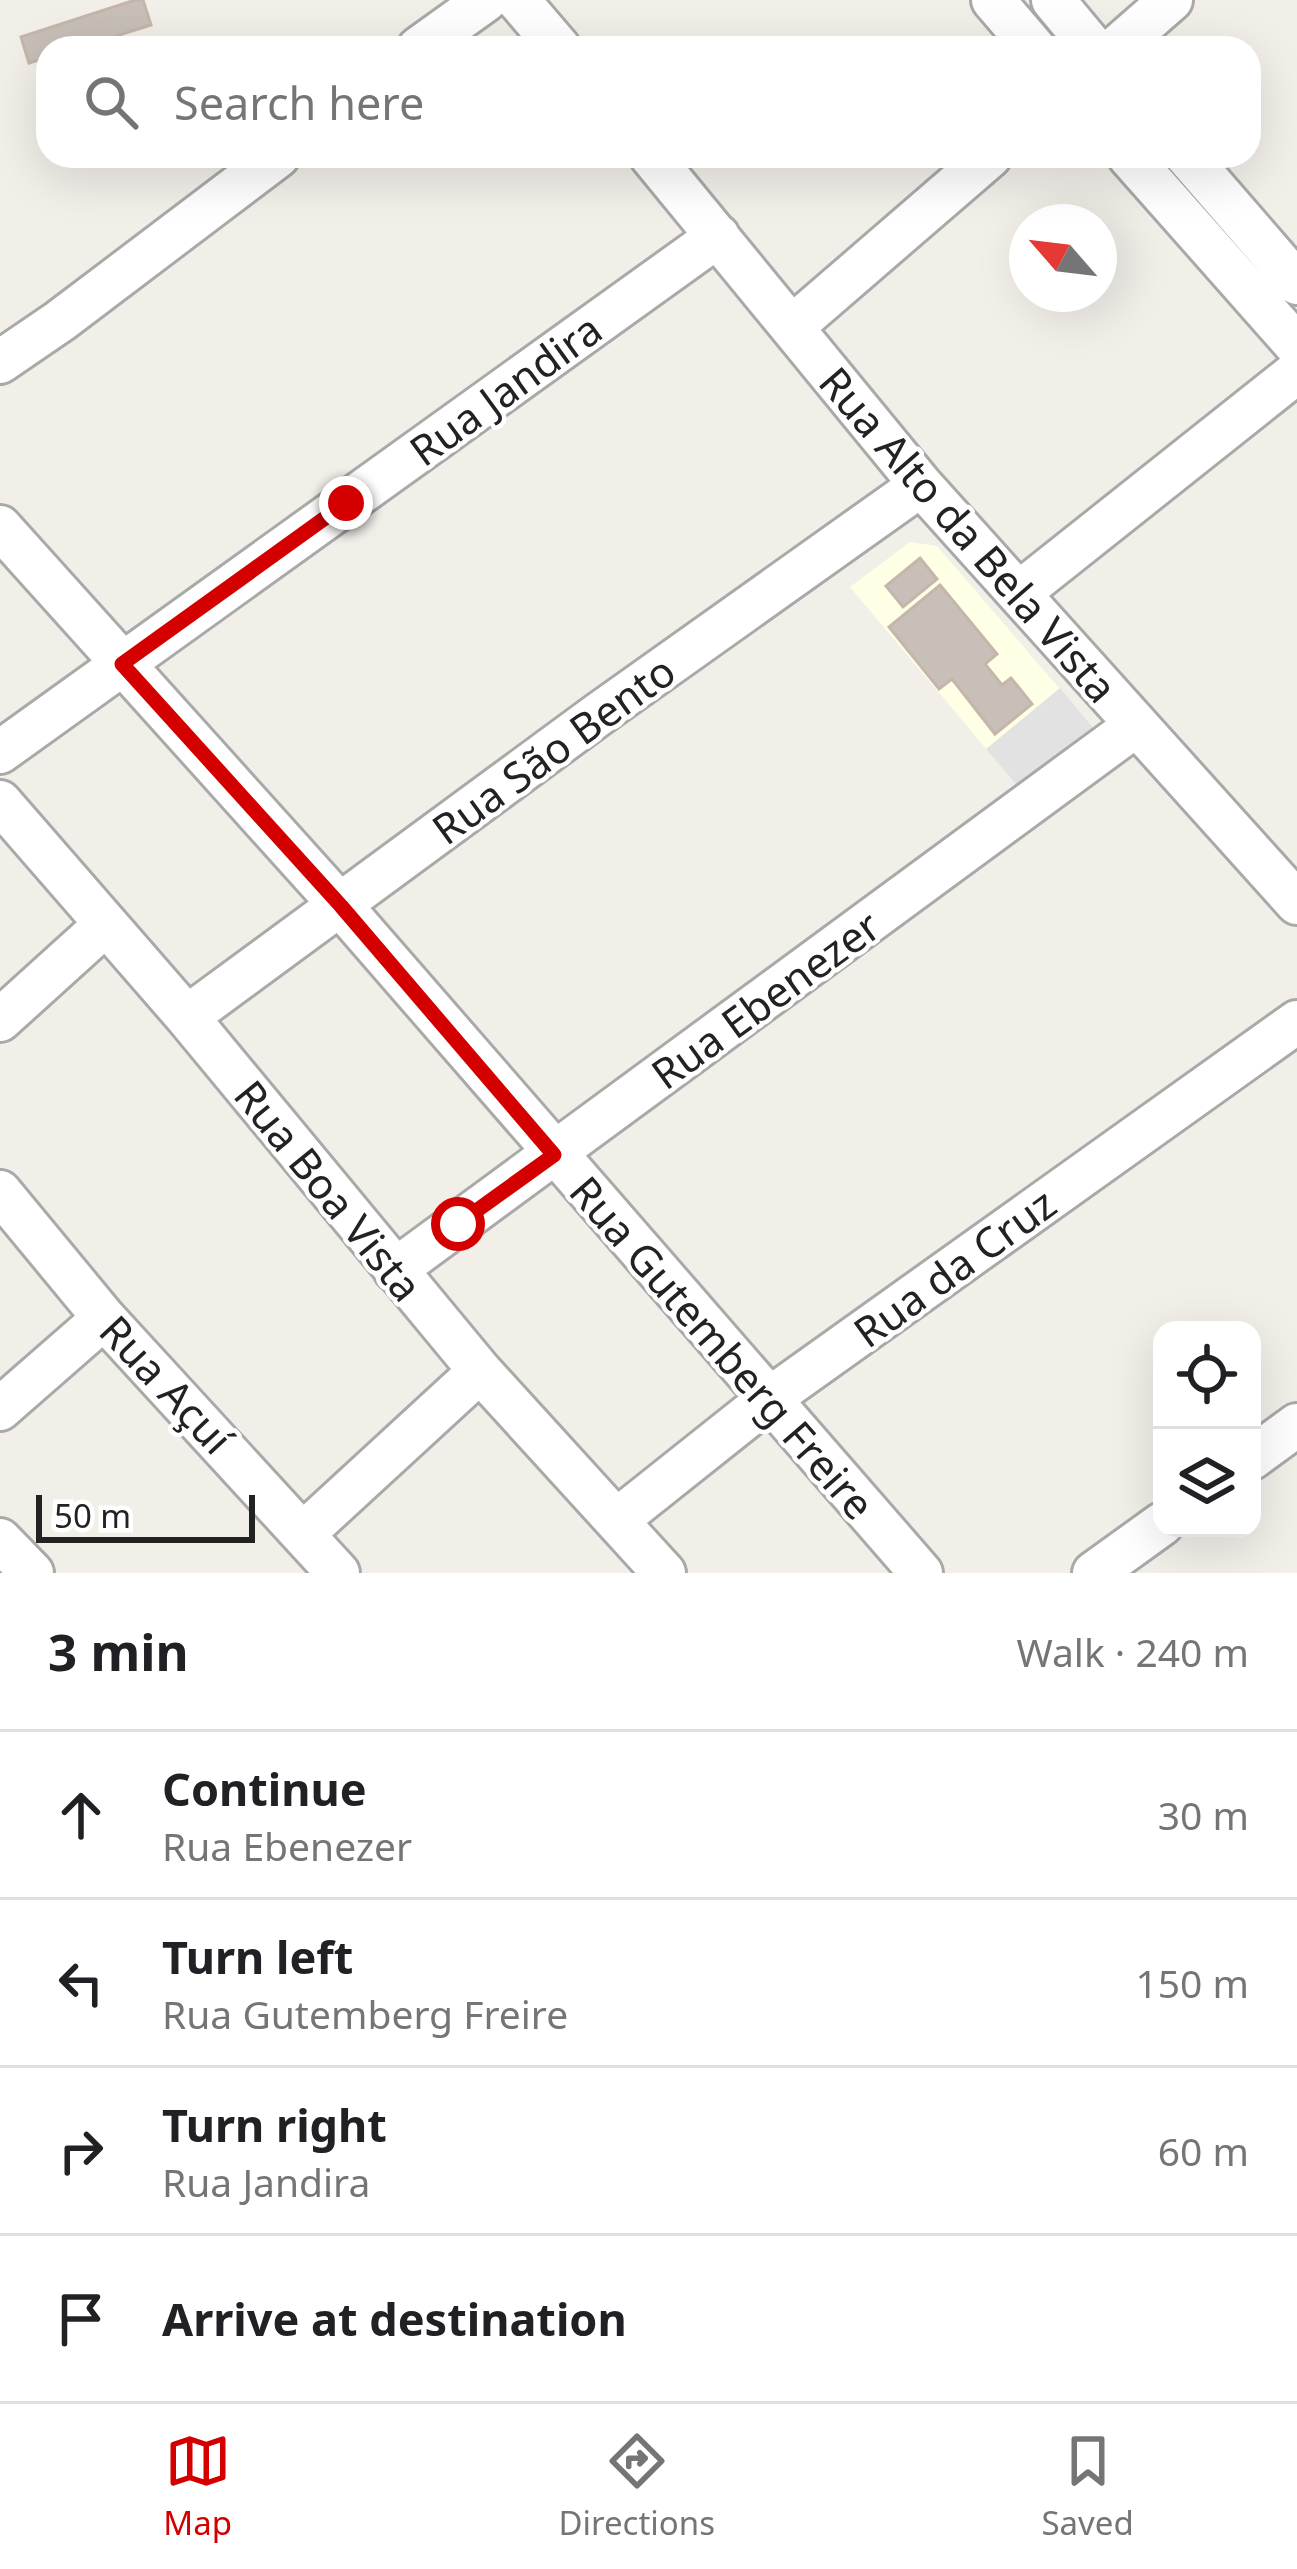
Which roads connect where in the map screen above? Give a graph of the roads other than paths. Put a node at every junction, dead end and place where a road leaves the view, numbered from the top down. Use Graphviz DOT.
graph roads {
  1 [pos="486,0"];
  2 [pos="518,0"];
  3 [pos="993,0"];
  4 [pos="1053,0"];
  5 [pos="1171,0"];
  6 [pos="436,36"];
  7 [pos="549,36"];
  8 [pos="1024,36"];
  9 [pos="1084,36"];
  10 [pos="1130,36"];
  11 [pos="262,168"];
  12 [pos="660,168"];
  13 [pos="976,168"];
  14 [pos="1140,168"];
  15 [pos="1197,168"];
  16 [pos="718,236"];
  17 [pos="1297,283"];
  18 [pos="793,327"];
  19 [pos="1297,346"];
  20 [pos="0,362"];
  21 [pos="1297,371"];
  22 [pos="922,485"];
  23 [pos="0,527"];
  24 [pos="1019,593"];
  25 [pos="122,664"];
  26 [pos="1135,726"];
  27 [pos="0,752"];
  28 [pos="0,802"];
  29 [pos="1297,903"];
  30 [pos="341,906"];
  31 [pos="105,925"];
  32 [pos="187,1016"];
  33 [pos="0,1020"];
  34 [pos="1297,1022"];
  35 [pos="554,1155"];
  36 [pos="0,1192"];
  37 [pos="395,1270"];
  38 [pos="104,1318"];
  39 [pos="480,1371"];
  40 [pos="769,1399"];
  41 [pos="0,1409"];
  42 [pos="1297,1425"];
  43 [pos="1261,1451"];
  44 [pos="617,1520"];
  45 [pos="1153,1530"];
  46 [pos="304,1533"];
  47 [pos="0,1540"];
  48 [pos="32,1573"];
  49 [pos="338,1573"];
  50 [pos="664,1573"];
  51 [pos="922,1573"];
  52 [pos="1094,1573"];
  1 -- 6 [label="street"];
  2 -- 7 [label="street"];
  3 -- 8 [label="street"];
  4 -- 9 [label="street"];
  5 -- 10 [label="street"];
  11 -- 20 [label="street"];
  12 -- 16 [label="street, Rua Alto da Bela Vista"];
  13 -- 18 [label="street"];
  14 -- 19 [label="street"];
  15 -- 17 [label="street"];
  16 -- 18 [label="street, Rua Alto da Bela Vista"];
  16 -- 25 [label="street, Rua Jandira"];
  18 -- 22 [label="street, Rua Alto da Bela Vista"];
  21 -- 24 [label="street"];
  22 -- 24 [label="street, Rua Alto da Bela Vista"];
  22 -- 30 [label="street, Rua São Bento"];
  23 -- 25 [label="street, Rua Gutemberg Freire"];
  24 -- 26 [label="street, Rua Alto da Bela Vista"];
  25 -- 27 [label="street, Rua Jandira"];
  25 -- 30 [label="street, Rua Gutemberg Freire"];
  26 -- 29 [label="street, Rua Alto da Bela Vista"];
  26 -- 35 [label="street, Rua Ebenezer"];
  28 -- 31 [label="street, Rua Boa Vista"];
  30 -- 32 [label="street, Rua São Bento"];
  30 -- 35 [label="street, Rua Gutemberg Freire"];
  31 -- 32 [label="street, Rua Boa Vista"];
  31 -- 33 [label="street"];
  32 -- 37 [label="street, Rua Boa Vista"];
  34 -- 40 [label="street, Rua da Cruz"];
  35 -- 37 [label="street, Rua Ebenezer"];
  35 -- 40 [label="street, Rua Gutemberg Freire"];
  36 -- 38 [label="street, Rua Açuí"];
  37 -- 39 [label="street, Rua Boa Vista"];
  38 -- 41 [label="street"];
  38 -- 46 [label="street, Rua Açuí"];
  39 -- 44 [label="street, Rua Boa Vista"];
  39 -- 46 [label="street"];
  40 -- 44 [label="street, Rua da Cruz"];
  40 -- 51 [label="street, Rua Gutemberg Freire"];
  42 -- 43 [label="street"];
  44 -- 50 [label="street, Rua Boa Vista"];
  45 -- 52 [label="street"];
  46 -- 49 [label="street, Rua Açuí"];
  47 -- 48 [label="street"];
}
